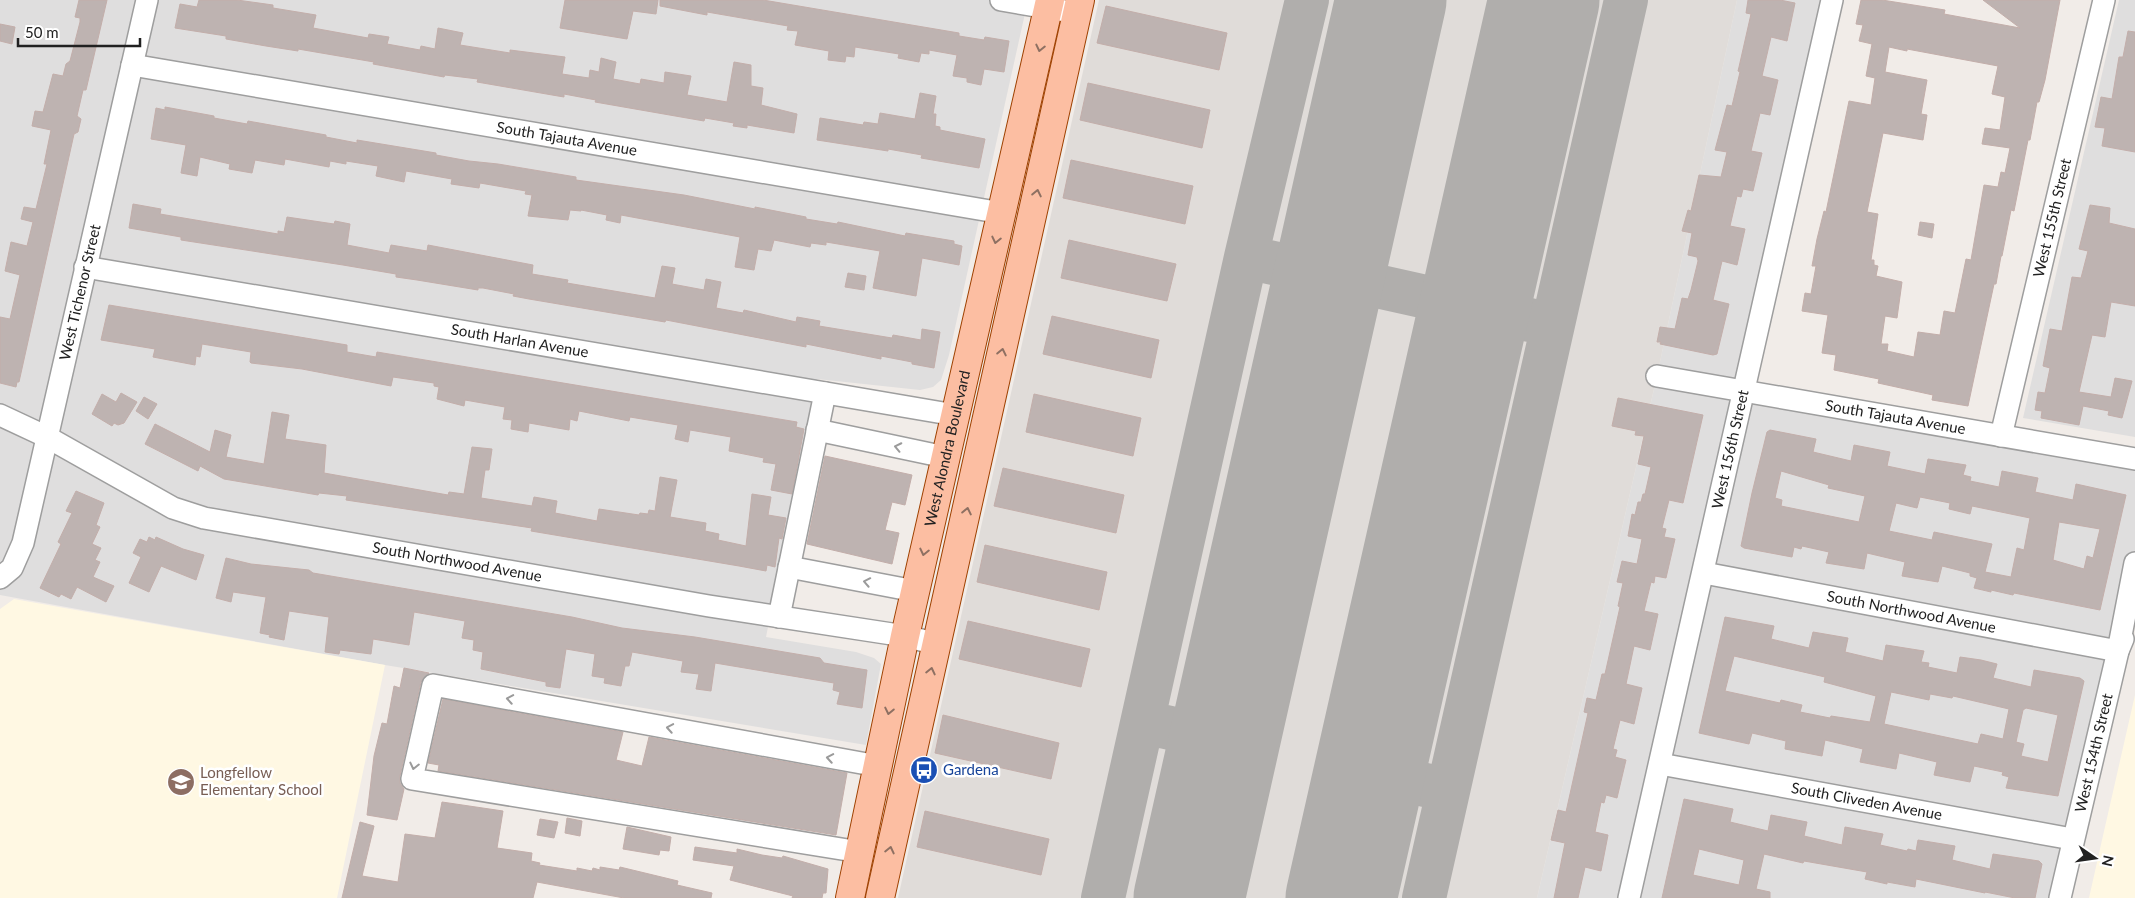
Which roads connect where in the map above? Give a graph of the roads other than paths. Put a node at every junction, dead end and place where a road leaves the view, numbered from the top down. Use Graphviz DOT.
graph roads {
  1 [pos="147,0"];
  2 [pos="1001,0"];
  3 [pos="1832,0"];
  4 [pos="2104,0"];
  5 [pos="1050,4"];
  6 [pos="1078,6"];
  7 [pos="132,65"];
  8 [pos="1002,213"];
  9 [pos="85,267"];
  10 [pos="1657,376"];
  11 [pos="1742,392"];
  12 [pos="825,393"];
  13 [pos="0,415"];
  14 [pos="955,415"];
  15 [pos="817,430"];
  16 [pos="2000,436"];
  17 [pos="47,437"];
  18 [pos="945,456"];
  19 [pos="2135,459"];
  20 [pos="2135,563"];
  21 [pos="789,567"];
  22 [pos="1704,573"];
  23 [pos="0,578"];
  24 [pos="915,592"];
  25 [pos="2135,609"];
  26 [pos="780,617"];
  27 [pos="905,636"];
  28 [pos="937,644"];
  29 [pos="2118,651"];
  30 [pos="1660,764"];
  31 [pos="878,766"];
  32 [pos="2072,839"];
  33 [pos="860,852"];
  34 [pos="850,898"];
  35 [pos="880,898"];
  36 [pos="1630,898"];
  37 [pos="2060,898"];
  1 -- 7 [label="street, West Tichenor Street"];
  2 -- 5 [label="street"];
  3 -- 11 [label="street, West 156th Street"];
  4 -- 16 [label="street, West 155th Street"];
  5 -- 6 [label="street"];
  5 -- 8 [label="main road, West Alondra Boulevard, one-way"];
  28 -- 6 [label="main road, one-way"];
  7 -- 8 [label="street, South Tajauta Avenue"];
  7 -- 9 [label="street, West Tichenor Street"];
  8 -- 14 [label="main road, West Alondra Boulevard, one-way"];
  9 -- 12 [label="street, South Harlan Avenue"];
  9 -- 17 [label="street, West Tichenor Street"];
  10 -- 11 [label="street, South Tajauta Avenue"];
  11 -- 16 [label="street, South Tajauta Avenue"];
  11 -- 22 [label="street, West 156th Street"];
  12 -- 14 [label="street, South Harlan Avenue"];
  12 -- 15 [label="street"];
  13 -- 17 [label="street, South Northwood Avenue"];
  14 -- 18 [label="main road, West Alondra Boulevard"];
  18 -- 15 [label="street, one-way"];
  15 -- 21 [label="street"];
  16 -- 19 [label="street, South Tajauta Avenue"];
  17 -- 23 [label="street, West Tichenor Street"];
  17 -- 26 [label="street, South Northwood Avenue"];
  18 -- 24 [label="main road, West Alondra Boulevard, one-way"];
  20 -- 29 [label="street"];
  24 -- 21 [label="street, one-way"];
  21 -- 26 [label="street"];
  22 -- 29 [label="street, South Northwood Avenue"];
  22 -- 30 [label="street, West 156th Street"];
  24 -- 27 [label="main road, West Alondra Boulevard"];
  25 -- 29 [label="street, West 154th Street"];
  26 -- 27 [label="street, South Northwood Avenue"];
  27 -- 28 [label="street, South Northwood Avenue"];
  27 -- 31 [label="main road, West Alondra Boulevard, one-way"];
  35 -- 28 [label="main road, one-way"];
  29 -- 32 [label="street, West 154th Street"];
  30 -- 32 [label="street, South Cliveden Avenue"];
  30 -- 36 [label="street, West 156th Street"];
  31 -- 33 [label="main road, West Alondra Boulevard"];
  31 -- 33 [label="street, one-way"];
  32 -- 37 [label="street, West 154th Street"];
  33 -- 34 [label="main road, West Alondra Boulevard"];
}
